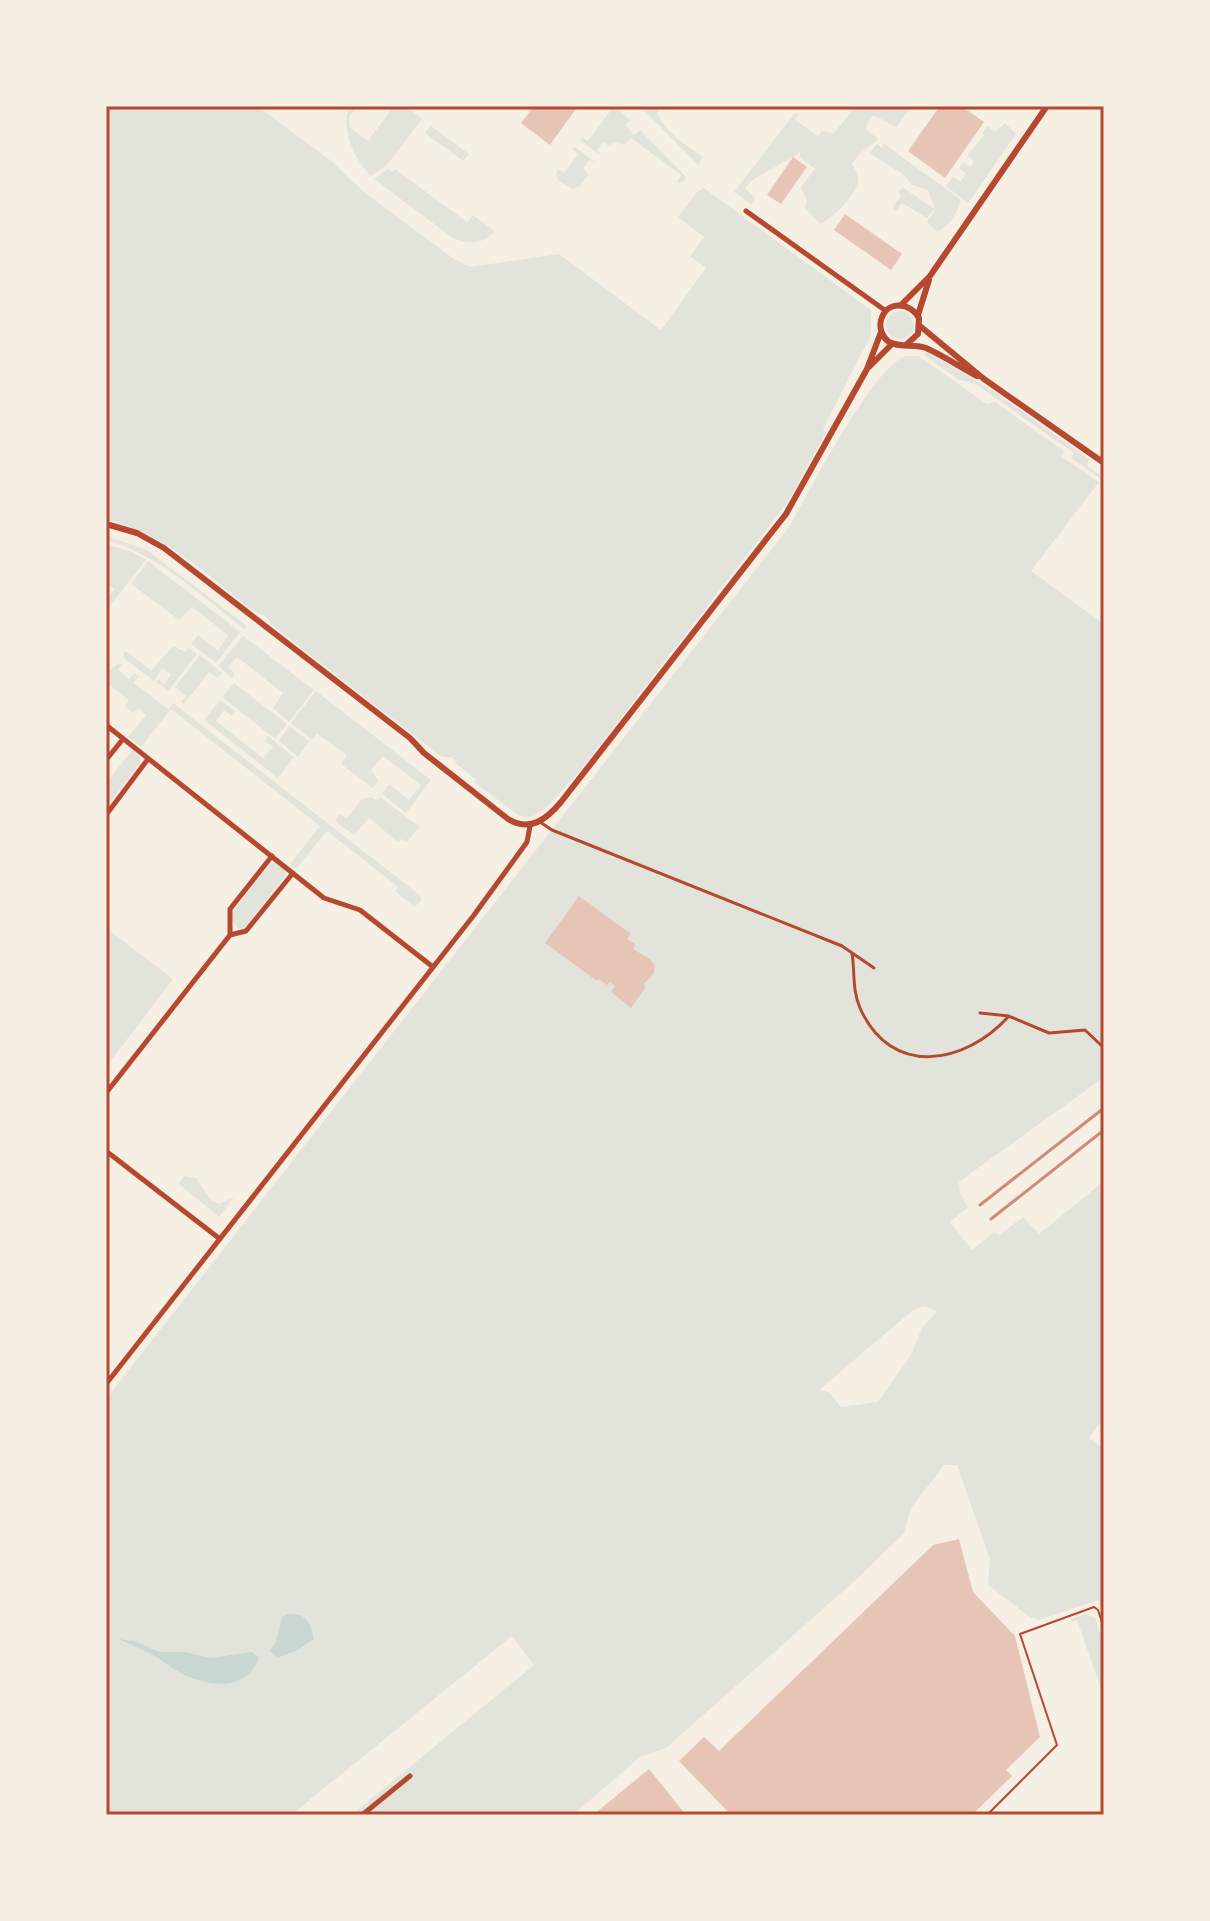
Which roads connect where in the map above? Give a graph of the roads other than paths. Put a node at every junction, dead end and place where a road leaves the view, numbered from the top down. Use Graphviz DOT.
graph roads {
  1 [pos="1047,106"];
  2 [pos="746,211"];
  3 [pos="930,276"];
  4 [pos="901,305"];
  5 [pos="886,311"];
  6 [pos="918,315"];
  7 [pos="920,326"];
  8 [pos="881,332"];
  9 [pos="893,344"];
  10 [pos="907,344"];
  11 [pos="867,369"];
  12 [pos="984,379"];
  13 [pos="1104,463"];
  14 [pos="106,524"];
  15 [pos="106,725"];
  16 [pos="123,739"];
  17 [pos="148,759"];
  18 [pos="106,760"];
  19 [pos="106,815"];
  20 [pos="540,822"];
  21 [pos="530,826"];
  22 [pos="272,856"];
  23 [pos="293,873"];
  24 [pos="230,935"];
  25 [pos="851,951"];
  26 [pos="433,967"];
  27 [pos="874,968"];
  28 [pos="980,1013"];
  29 [pos="1009,1016"];
  30 [pos="1104,1048"];
  31 [pos="106,1093"];
  32 [pos="106,1151"];
  33 [pos="220,1239"];
  34 [pos="106,1384"];
  35 [pos="1104,1628"];
  36 [pos="410,1776"];
  37 [pos="362,1815"];
  38 [pos="987,1815"];
  1 -- 3 [label="street"];
  2 -- 5 [label="street"];
  3 -- 4 [label="street"];
  3 -- 6 [label="street"];
  4 -- 5 [label="street"];
  4 -- 6 [label="street"];
  5 -- 8 [label="street"];
  6 -- 7 [label="street"];
  7 -- 10 [label="street"];
  7 -- 12 [label="street"];
  8 -- 9 [label="street"];
  8 -- 11 [label="street"];
  9 -- 10 [label="street"];
  9 -- 11 [label="street"];
  10 -- 12 [label="street"];
  11 -- 20 [label="street"];
  12 -- 13 [label="street"];
  14 -- 21 [label="street"];
  15 -- 16 [label="street"];
  16 -- 17 [label="street"];
  16 -- 18 [label="street"];
  17 -- 19 [label="street"];
  17 -- 22 [label="street"];
  20 -- 21 [label="street"];
  20 -- 25 [label="street"];
  21 -- 26 [label="street"];
  22 -- 23 [label="street"];
  22 -- 24 [label="street"];
  23 -- 24 [label="street"];
  23 -- 26 [label="street"];
  24 -- 31 [label="street"];
  25 -- 27 [label="street"];
  25 -- 29 [label="street"];
  26 -- 33 [label="street"];
  28 -- 29 [label="street"];
  29 -- 30 [label="street"];
  32 -- 33 [label="street"];
  33 -- 34 [label="street"];
  35 -- 38 [label="lane"];
  36 -- 37 [label="street"];
}
